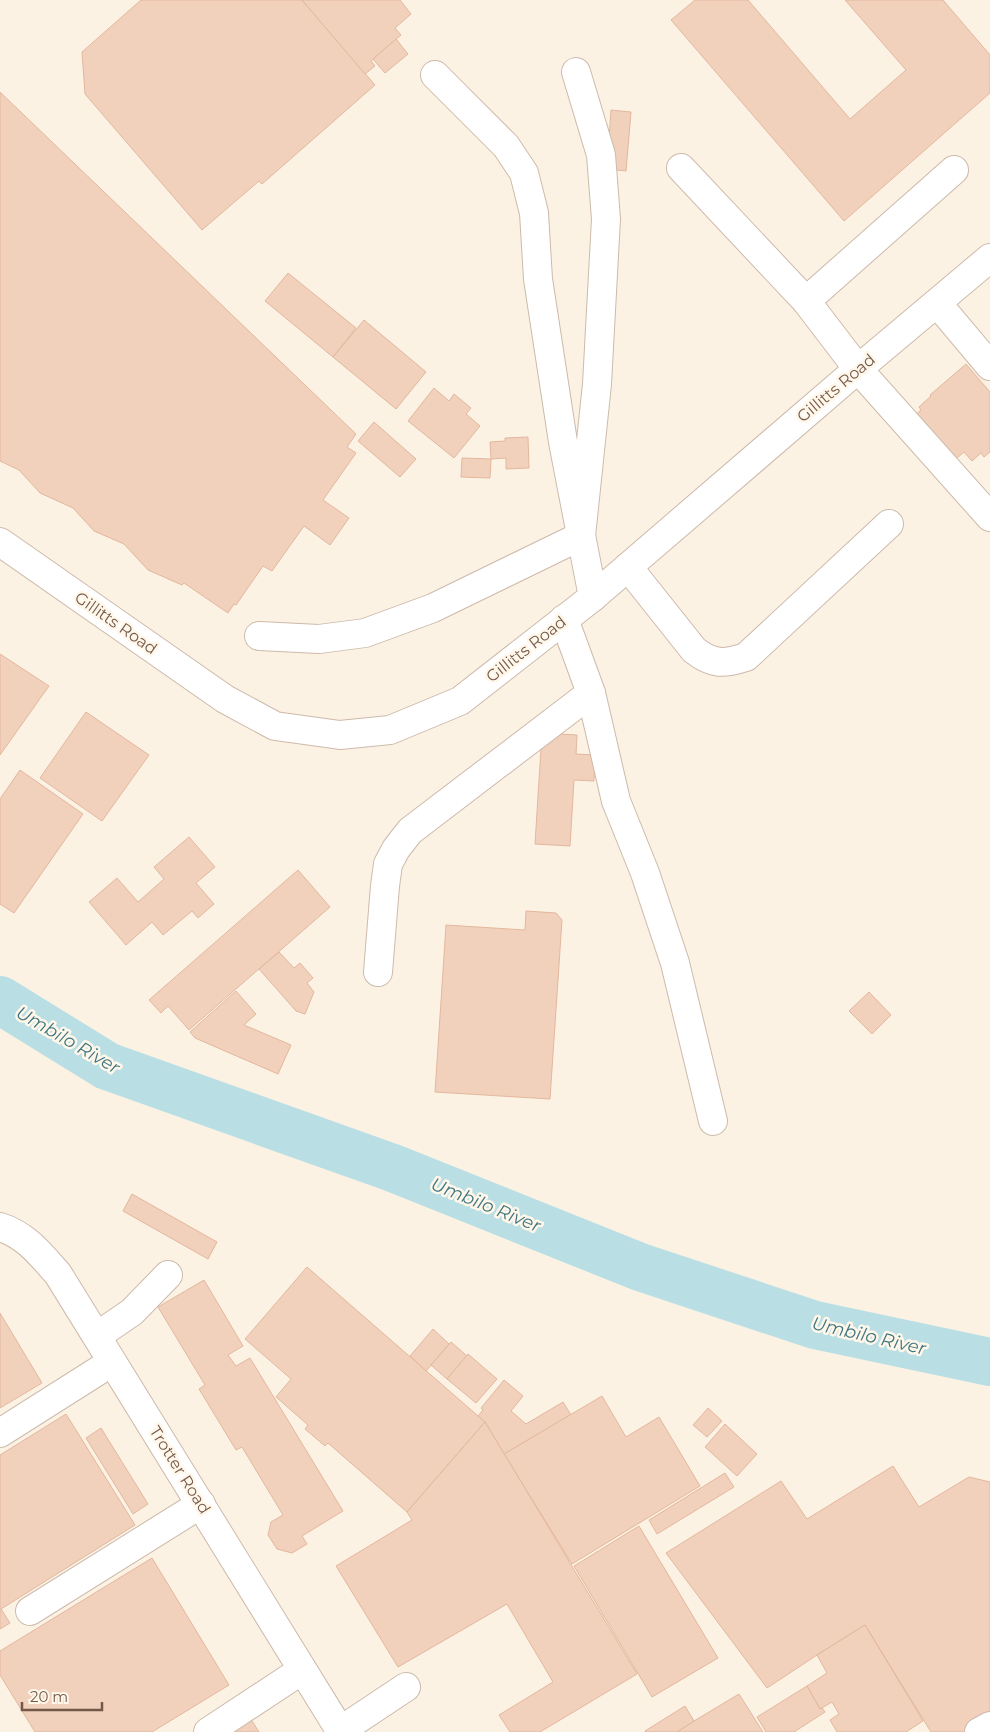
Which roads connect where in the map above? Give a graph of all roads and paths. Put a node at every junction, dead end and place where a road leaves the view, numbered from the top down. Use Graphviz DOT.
graph roads {
  1 [pos="576,72"];
  2 [pos="435,75"];
  3 [pos="681,168"];
  4 [pos="954,170"];
  5 [pos="990,258"];
  6 [pos="806,301"];
  7 [pos="938,303"];
  8 [pos="989,364"];
  9 [pos="858,369"];
  10 [pos="990,517"];
  11 [pos="889,524"];
  12 [pos="581,536"];
  13 [pos="0,542"];
  14 [pos="628,567"];
  15 [pos="593,596"];
  16 [pos="564,619"];
  17 [pos="259,636"];
  18 [pos="590,693"];
  19 [pos="378,972"];
  20 [pos="714,1121"];
  21 [pos="0,1227"];
  22 [pos="168,1275"];
  23 [pos="97,1336"];
  24 [pos="112,1362"];
  25 [pos="0,1433"];
  26 [pos="201,1504"];
  27 [pos="30,1611"];
  28 [pos="302,1670"];
  29 [pos="406,1687"];
  30 [pos="990,1726"];
  31 [pos="341,1731"];
  32 [pos="208,1732"];
  33 [pos="979,1732"];
  1 -- 12 [label="lane"];
  2 -- 12 [label="lane"];
  3 -- 6 [label="lane"];
  4 -- 6 [label="lane"];
  5 -- 7 [label="lane, Gillitts Road"];
  6 -- 9 [label="lane"];
  7 -- 8 [label="lane"];
  7 -- 9 [label="lane, Gillitts Road"];
  9 -- 10 [label="lane"];
  9 -- 14 [label="lane, Gillitts Road"];
  11 -- 14 [label="lane"];
  12 -- 15 [label="lane"];
  12 -- 17 [label="lane"];
  13 -- 16 [label="lane, Gillitts Road"];
  14 -- 15 [label="lane, Gillitts Road"];
  15 -- 16 [label="lane, Gillitts Road"];
  16 -- 18 [label="lane"];
  18 -- 19 [label="lane"];
  18 -- 20 [label="lane"];
  21 -- 23 [label="lane, Trotter Road"];
  22 -- 23 [label="lane"];
  23 -- 24 [label="lane, Trotter Road"];
  24 -- 25 [label="lane"];
  24 -- 26 [label="lane, Trotter Road"];
  26 -- 27 [label="lane"];
  26 -- 28 [label="lane, Trotter Road"];
  28 -- 31 [label="lane, Trotter Road"];
  28 -- 32 [label="lane"];
  29 -- 31 [label="lane"];
  30 -- 33 [label="lane"];
}
